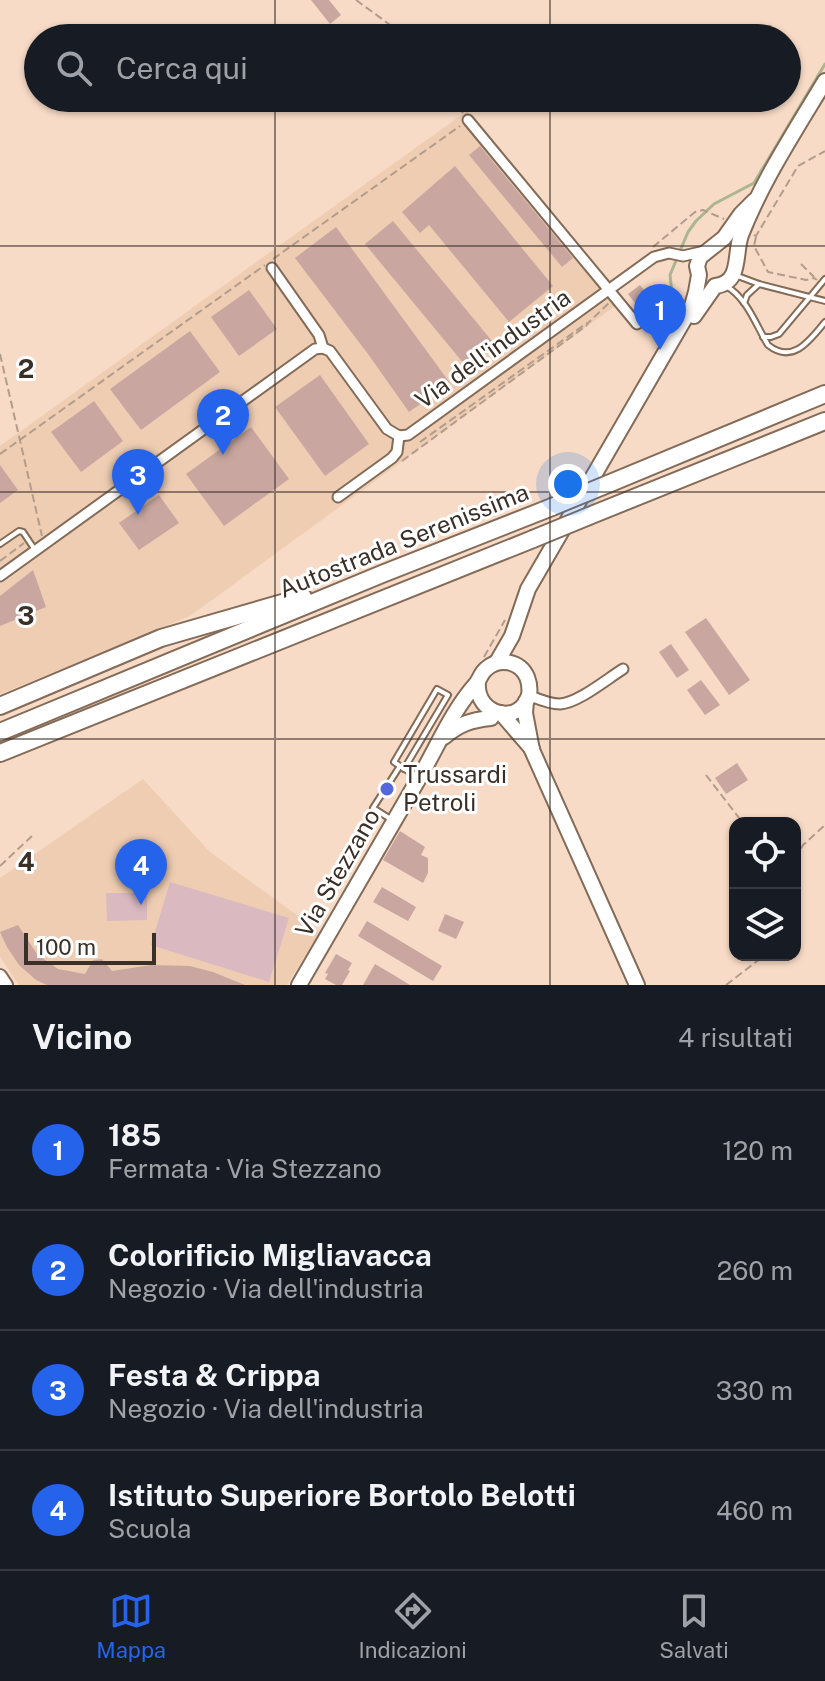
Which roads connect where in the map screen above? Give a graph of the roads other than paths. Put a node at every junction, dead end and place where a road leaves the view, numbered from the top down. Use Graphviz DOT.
graph roads {
  1 [pos="825,81"];
  2 [pos="468,120"];
  3 [pos="744,230"];
  4 [pos="707,250"];
  5 [pos="683,256"];
  6 [pos="272,268"];
  7 [pos="698,273"];
  8 [pos="727,278"];
  9 [pos="824,281"];
  10 [pos="759,284"];
  11 [pos="611,294"];
  12 [pos="809,297"];
  13 [pos="825,301"];
  14 [pos="744,303"];
  15 [pos="825,322"];
  16 [pos="637,324"];
  17 [pos="763,337"];
  18 [pos="671,344"];
  19 [pos="323,348"];
  20 [pos="825,394"];
  21 [pos="825,421"];
  22 [pos="399,436"];
  23 [pos="338,497"];
  24 [pos="0,544"];
  25 [pos="40,547"];
  26 [pos="382,574"];
  27 [pos="0,576"];
  28 [pos="528,589"];
  29 [pos="497,662"];
  30 [pos="519,667"];
  31 [pos="623,669"];
  32 [pos="478,682"];
  33 [pos="527,698"];
  34 [pos="0,706"];
  35 [pos="498,713"];
  36 [pos="0,732"];
  37 [pos="440,741"];
  38 [pos="532,750"];
  39 [pos="0,753"];
  40 [pos="402,768"];
  41 [pos="419,778"];
  42 [pos="394,821"];
  43 [pos="0,976"];
  44 [pos="302,984"];
  45 [pos="6,985"];
  46 [pos="637,985"];
  1 -- 3 [label="main road, Via Stezzano"];
  2 -- 11 [label="street"];
  3 -- 4 [label="main road, Via Stezzano"];
  3 -- 8 [label="main road, Via Stezzano"];
  4 -- 5 [label="street, Via dell'industria"];
  4 -- 7 [label="main road, Via Stezzano"];
  4 -- 8 [label="main road"];
  5 -- 7 [label="street"];
  5 -- 11 [label="street, Via dell'industria"];
  6 -- 19 [label="street, Via dell'industria"];
  7 -- 8 [label="main road"];
  7 -- 18 [label="main road, Via Stezzano"];
  8 -- 10 [label="lane"];
  8 -- 14 [label="lane"];
  8 -- 18 [label="main road, Via Stezzano"];
  9 -- 12 [label="lane"];
  10 -- 12 [label="lane"];
  10 -- 14 [label="lane"];
  11 -- 16 [label="street"];
  11 -- 22 [label="street, Via dell'industria"];
  12 -- 13 [label="lane"];
  12 -- 17 [label="lane"];
  14 -- 17 [label="lane"];
  15 -- 17 [label="lane"];
  18 -- 28 [label="main road, Via Stezzano"];
  19 -- 22 [label="street, Via dell'industria"];
  19 -- 25 [label="street"];
  20 -- 26 [label="highway, Autostrada Serenissima, bridge"];
  21 -- 39 [label="highway, Autostrada Serenissima, bridge"];
  22 -- 23 [label="street, Via dell'industria"];
  24 -- 25 [label="lane"];
  25 -- 27 [label="street"];
  26 -- 34 [label="highway"];
  26 -- 36 [label="highway, Autostrada Serenissima"];
  28 -- 29 [label="main road, Via Stezzano"];
  28 -- 30 [label="main road, Via Stezzano"];
  29 -- 30 [label="main road"];
  29 -- 32 [label="main road, Via Stezzano"];
  30 -- 33 [label="main road, Via Stezzano"];
  31 -- 33 [label="street"];
  32 -- 35 [label="main road"];
  32 -- 37 [label="main road, Via Stezzano"];
  33 -- 35 [label="main road, Via Stezzano"];
  33 -- 38 [label="main road"];
  35 -- 37 [label="main road, Via Stezzano"];
  35 -- 38 [label="main road"];
  37 -- 41 [label="main road, Via Stezzano"];
  38 -- 46 [label="main road"];
  40 -- 40 [label="lane"];
  40 -- 41 [label="lane"];
  40 -- 42 [label="lane"];
  41 -- 42 [label="main road, Via Stezzano"];
  42 -- 44 [label="main road, Via Stezzano"];
  43 -- 45 [label="street"];
}
